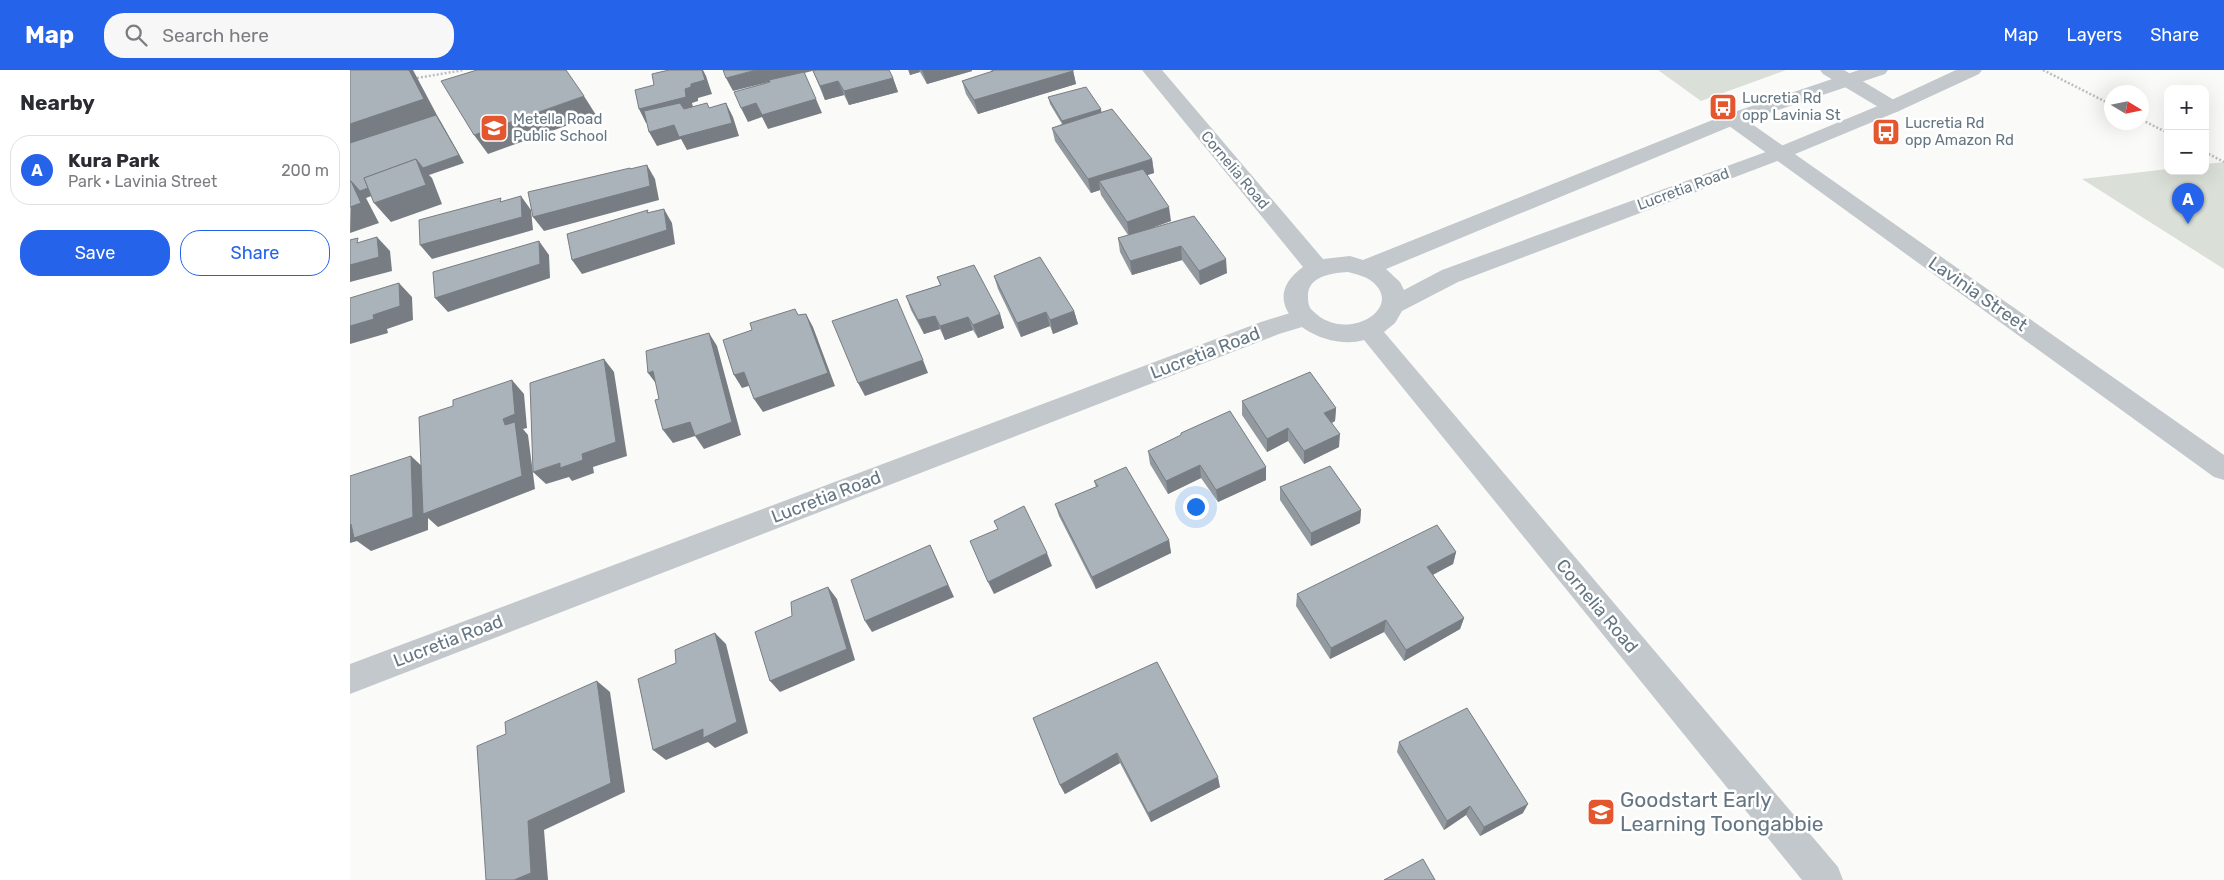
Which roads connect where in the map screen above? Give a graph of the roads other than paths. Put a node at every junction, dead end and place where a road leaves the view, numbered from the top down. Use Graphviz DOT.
graph roads {
  1 [pos="1152,70"];
  2 [pos="1878,70"];
  3 [pos="1972,70"];
  4 [pos="1839,76"];
  5 [pos="1892,107"];
  6 [pos="1732,119"];
  7 [pos="1781,153"];
  8 [pos="1366,268"];
  9 [pos="1318,269"];
  10 [pos="1394,305"];
  11 [pos="1303,318"];
  12 [pos="1370,331"];
  13 [pos="2224,469"];
  14 [pos="350,678"];
  15 [pos="1825,880"];
  1 -- 9 [label="street, Cornelia Road"];
  2 -- 4 [label="street"];
  3 -- 5 [label="street, Lucretia Road"];
  4 -- 5 [label="street"];
  4 -- 6 [label="street"];
  5 -- 7 [label="street, Lucretia Road"];
  6 -- 7 [label="street, Lavinia Street"];
  6 -- 8 [label="street"];
  7 -- 10 [label="street, Lucretia Road"];
  7 -- 13 [label="street, Lavinia Street"];
  8 -- 9 [label="street"];
  8 -- 10 [label="street"];
  9 -- 11 [label="street"];
  10 -- 12 [label="street"];
  11 -- 12 [label="street"];
  11 -- 14 [label="street, Lucretia Road"];
  12 -- 15 [label="street, Cornelia Road"];
}
